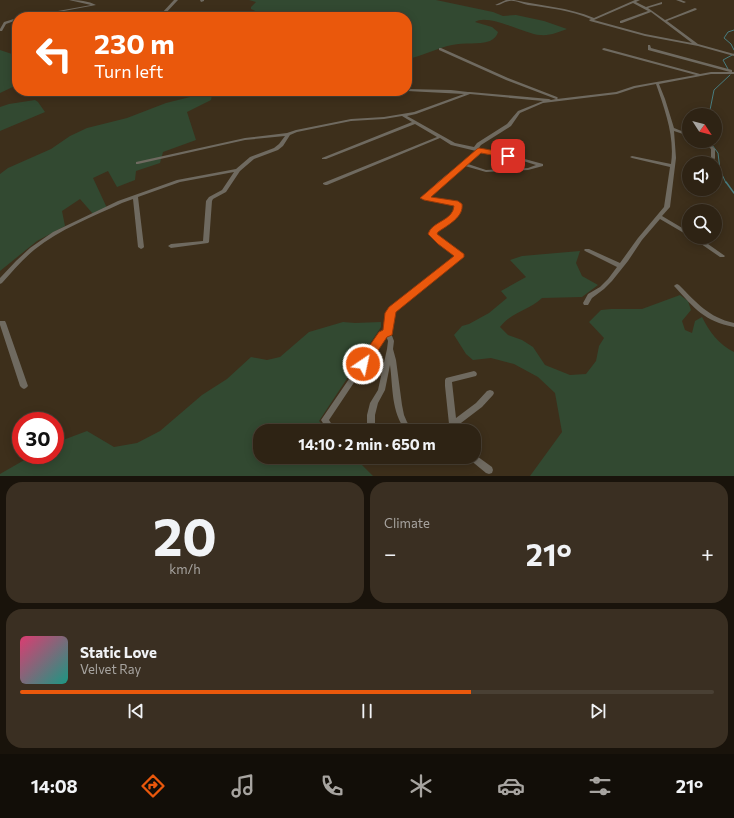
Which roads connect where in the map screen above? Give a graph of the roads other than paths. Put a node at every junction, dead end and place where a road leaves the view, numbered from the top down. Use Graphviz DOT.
graph roads {
  1 [pos="71,0"];
  2 [pos="176,0"];
  3 [pos="509,0"];
  4 [pos="638,0"];
  5 [pos="678,0"];
  6 [pos="633,2"];
  7 [pos="684,2"];
  8 [pos="661,3"];
  9 [pos="497,5"];
  10 [pos="646,8"];
  11 [pos="695,9"];
  12 [pos="651,11"];
  13 [pos="54,12"];
  14 [pos="165,12"];
  15 [pos="594,19"];
  16 [pos="12,21"];
  17 [pos="664,21"];
  18 [pos="621,22"];
  19 [pos="2,30"];
  20 [pos="698,45"];
  21 [pos="649,46"];
  22 [pos="604,48"];
  23 [pos="440,49"];
  24 [pos="734,55"];
  25 [pos="734,72"];
  26 [pos="700,75"];
  27 [pos="657,83"];
  28 [pos="412,91"];
  29 [pos="470,93"];
  30 [pos="560,99"];
  31 [pos="552,100"];
  32 [pos="403,115"];
  33 [pos="415,122"];
  34 [pos="672,129"];
  35 [pos="682,133"];
  36 [pos="288,134"];
  37 [pos="440,137"];
  38 [pos="477,150"];
  39 [pos="632,157"];
  40 [pos="324,158"];
  41 [pos="138,163"];
  42 [pos="464,164"];
  43 [pos="673,166"];
  44 [pos="238,170"];
  45 [pos="325,184"];
  46 [pos="135,197"];
  47 [pos="660,217"];
  48 [pos="682,230"];
  49 [pos="704,244"];
  50 [pos="171,246"];
  51 [pos="141,247"];
  52 [pos="587,250"];
  53 [pos="722,256"];
  54 [pos="621,266"];
  55 [pos="0,282"];
  56 [pos="677,286"];
  57 [pos="586,303"];
  58 [pos="0,323"];
  59 [pos="734,324"];
  60 [pos="388,333"];
  61 [pos="390,349"];
  62 [pos="474,374"];
  63 [pos="24,386"];
  64 [pos="490,394"];
  65 [pos="328,424"];
  66 [pos="371,424"];
  67 [pos="404,424"];
  68 [pos="454,424"];
  69 [pos="459,424"];
  70 [pos="481,464"];
  71 [pos="489,470"];
  1 -- 13 [label="street"];
  2 -- 14 [label="street"];
  3 -- 9 [label="street"];
  3 -- 15 [label="street"];
  4 -- 6 [label="street"];
  5 -- 7 [label="street"];
  6 -- 10 [label="street"];
  6 -- 15 [label="street"];
  8 -- 10 [label="street"];
  10 -- 12 [label="street"];
  11 -- 17 [label="street"];
  12 -- 17 [label="street"];
  12 -- 18 [label="street"];
  15 -- 20 [label="street"];
  16 -- 19 [label="street"];
  17 -- 20 [label="street"];
  20 -- 24 [label="street"];
  21 -- 25 [label="street"];
  22 -- 26 [label="street"];
  23 -- 30 [label="street"];
  25 -- 26 [label="street"];
  26 -- 27 [label="street"];
  27 -- 30 [label="street"];
  27 -- 34 [label="street"];
  28 -- 29 [label="street"];
  29 -- 31 [label="street"];
  29 -- 32 [label="street"];
  30 -- 31 [label="street"];
  31 -- 38 [label="street"];
  32 -- 33 [label="street"];
  32 -- 36 [label="street"];
  33 -- 37 [label="street"];
  33 -- 40 [label="street"];
  34 -- 35 [label="street"];
  34 -- 43 [label="street"];
  36 -- 41 [label="street"];
  36 -- 44 [label="street"];
  37 -- 38 [label="street"];
  37 -- 45 [label="street"];
  38 -- 42 [label="street"];
  38 -- 42 [label="street"];
  39 -- 43 [label="street"];
  42 -- 60 [label="street"];
  43 -- 47 [label="street"];
  44 -- 46 [label="street"];
  44 -- 50 [label="street"];
  46 -- 51 [label="street"];
  46 -- 55 [label="street"];
  47 -- 48 [label="street"];
  47 -- 54 [label="street"];
  49 -- 53 [label="street"];
  52 -- 54 [label="street"];
  54 -- 57 [label="street"];
  56 -- 59 [label="street"];
  58 -- 63 [label="street"];
  60 -- 61 [label="street"];
  60 -- 65 [label="street"];
  61 -- 66 [label="street"];
  61 -- 67 [label="street"];
  62 -- 68 [label="street"];
  64 -- 69 [label="street"];
  70 -- 71 [label="street"];
}
